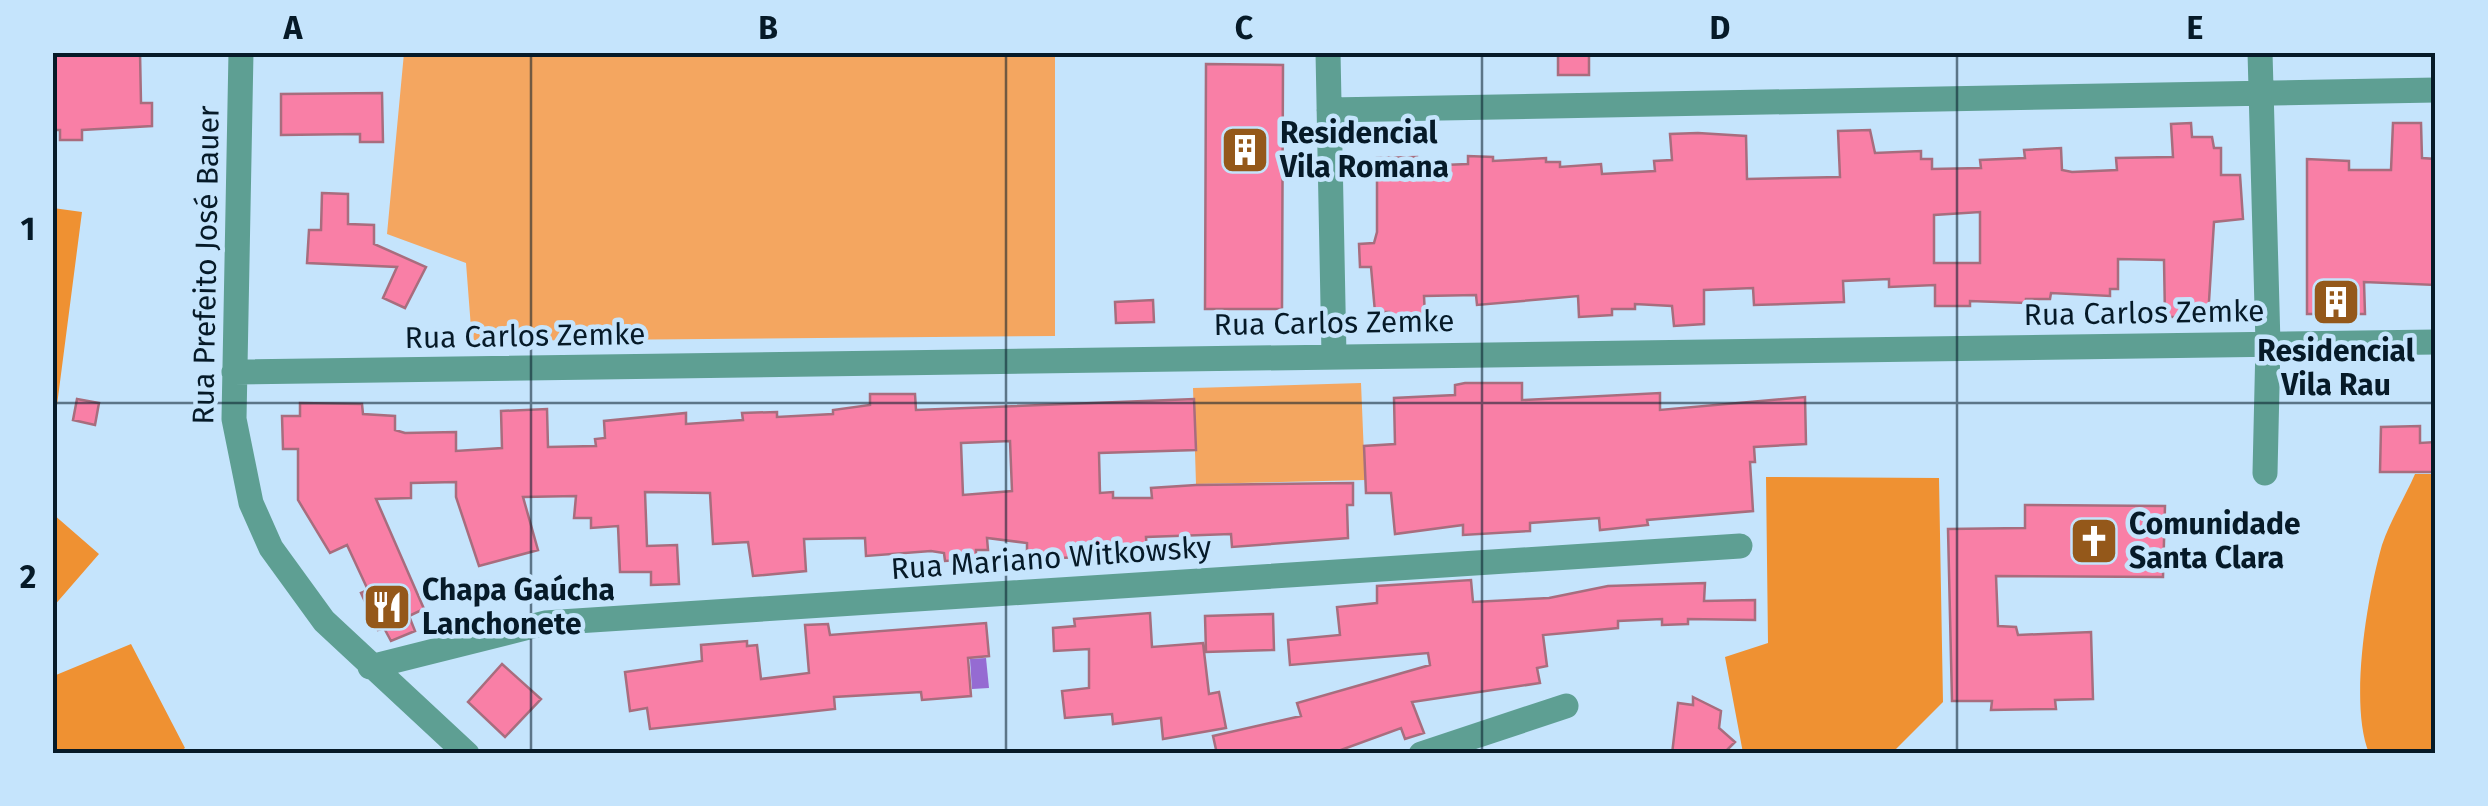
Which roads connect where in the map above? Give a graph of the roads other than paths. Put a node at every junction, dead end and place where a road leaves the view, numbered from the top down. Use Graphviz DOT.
graph roads {
  1 [pos="241,52"];
  2 [pos="1328,52"];
  3 [pos="2260,52"];
  4 [pos="2436,90"];
  5 [pos="2262,94"];
  6 [pos="1329,110"];
  7 [pos="2436,342"];
  8 [pos="2268,344"];
  9 [pos="1334,356"];
  10 [pos="234,372"];
  11 [pos="2266,473"];
  12 [pos="1740,546"];
  13 [pos="370,667"];
  14 [pos="1566,706"];
  15 [pos="467,754"];
  16 [pos="1420,754"];
  1 -- 10 [label="street, Rua Prefeito José Bauer"];
  2 -- 6 [label="street"];
  3 -- 5 [label="street"];
  4 -- 5 [label="street"];
  5 -- 6 [label="street"];
  5 -- 8 [label="street"];
  6 -- 9 [label="street"];
  7 -- 8 [label="street, Rua Carlos Zemke"];
  8 -- 9 [label="street, Rua Carlos Zemke"];
  8 -- 11 [label="street"];
  9 -- 10 [label="street, Rua Carlos Zemke"];
  10 -- 13 [label="street, Rua Prefeito José Bauer"];
  12 -- 13 [label="street, Rua Mariano Witkowsky"];
  13 -- 15 [label="street, Rua Prefeito José Bauer"];
  14 -- 16 [label="street"];
}
